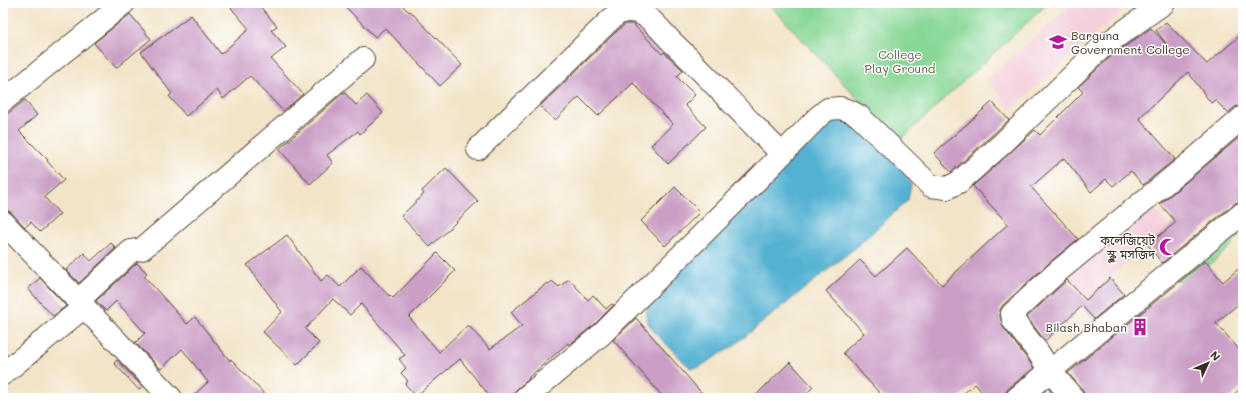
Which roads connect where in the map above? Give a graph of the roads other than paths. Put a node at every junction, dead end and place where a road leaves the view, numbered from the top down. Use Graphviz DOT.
graph roads {
  1 [pos="124,3"];
  2 [pos="1164,3"];
  3 [pos="363,60"];
  4 [pos="3,101"];
  5 [pos="1243,117"];
  6 [pos="478,149"];
  7 [pos="782,154"];
  8 [pos="1243,212"];
  9 [pos="3,222"];
  10 [pos="81,304"];
  11 [pos="1050,371"];
  12 [pos="3,374"];
  13 [pos="171,398"];
  14 [pos="525,398"];
  15 [pos="1017,398"];
  16 [pos="1073,398"];
  1 -- 4 [label="street"];
  2 -- 7 [label="street"];
  3 -- 10 [label="street"];
  5 -- 11 [label="street"];
  6 -- 7 [label="street"];
  7 -- 14 [label="street"];
  8 -- 11 [label="street"];
  9 -- 10 [label="street"];
  10 -- 12 [label="street"];
  10 -- 13 [label="street"];
  11 -- 15 [label="street"];
  11 -- 16 [label="street"];
}
